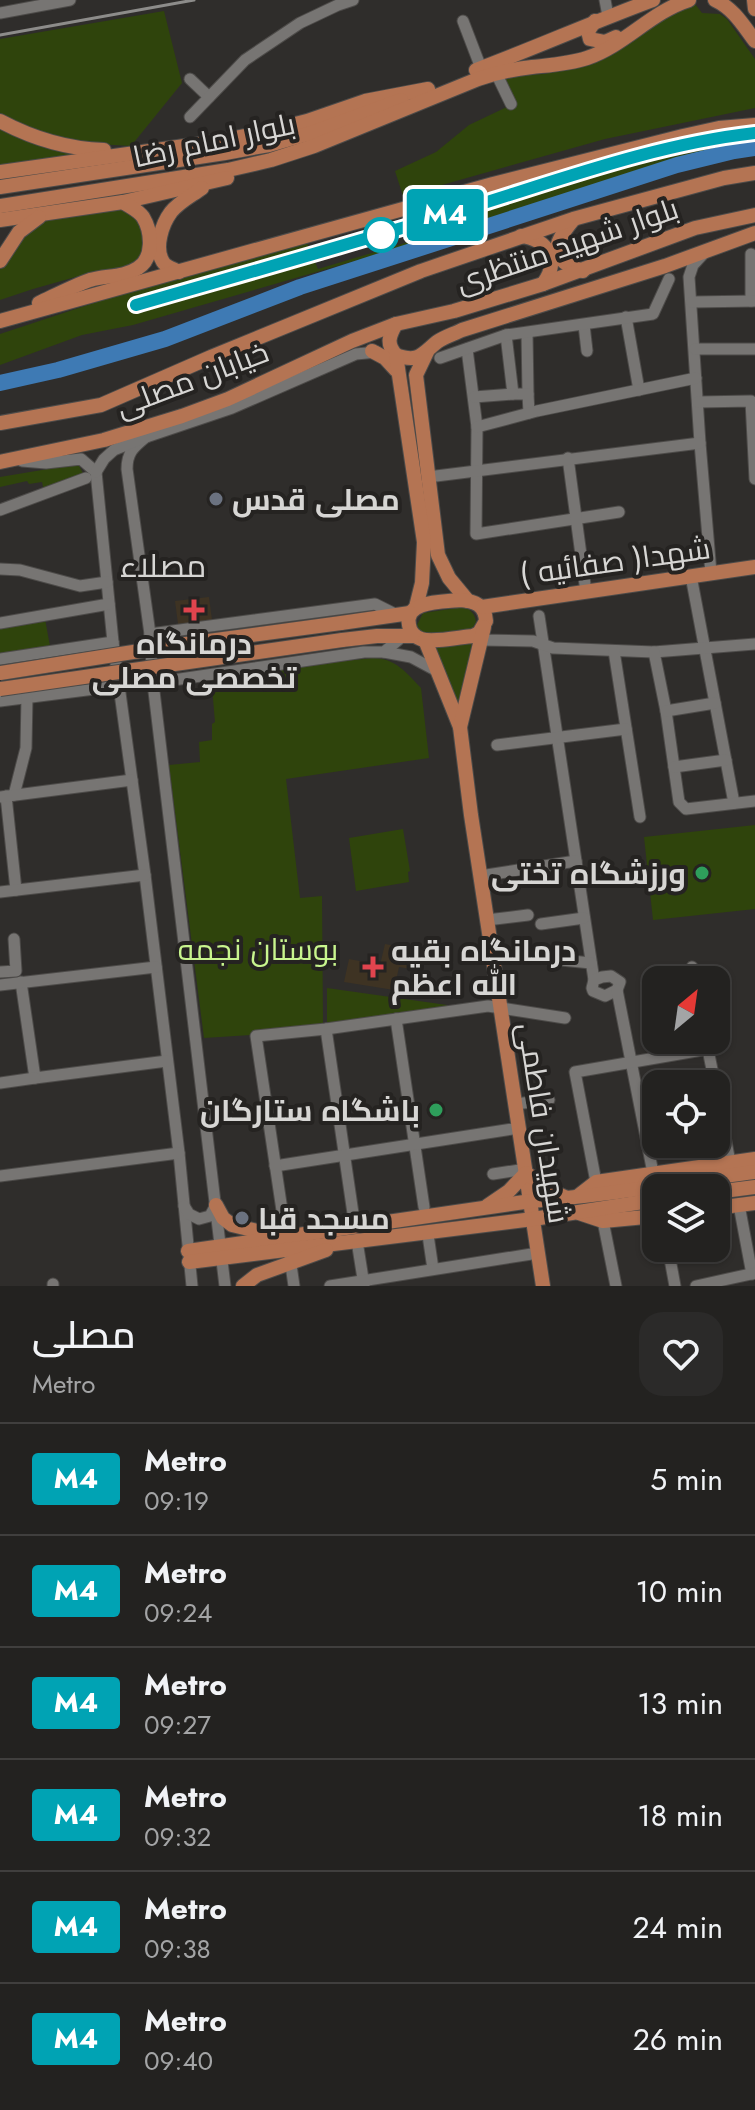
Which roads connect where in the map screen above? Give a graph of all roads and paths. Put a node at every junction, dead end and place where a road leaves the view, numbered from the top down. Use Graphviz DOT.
graph roads {
  1 [pos="70,0"];
  2 [pos="353,0"];
  3 [pos="605,0"];
  4 [pos="653,0"];
  5 [pos="689,0"];
  6 [pos="715,0"];
  7 [pos="754,0"];
  8 [pos="31,4"];
  9 [pos="755,9"];
  10 [pos="0,13"];
  11 [pos="601,19"];
  12 [pos="463,21"];
  13 [pos="639,27"];
  14 [pos="755,41"];
  15 [pos="544,44"];
  16 [pos="558,65"];
  17 [pos="481,68"];
  18 [pos="496,73"];
  19 [pos="190,79"];
  20 [pos="430,93"];
  21 [pos="209,97"];
  22 [pos="511,104"];
  23 [pos="190,117"];
  24 [pos="0,121"];
  25 [pos="755,125"];
  26 [pos="145,151"];
  27 [pos="271,160"];
  28 [pos="0,172"];
  29 [pos="755,173"];
  30 [pos="210,183"];
  31 [pos="0,187"];
  32 [pos="123,202"];
  33 [pos="0,206"];
  34 [pos="45,213"];
  35 [pos="755,215"];
  36 [pos="573,219"];
  37 [pos="0,220"];
  38 [pos="695,228"];
  39 [pos="755,233"];
  40 [pos="521,236"];
  41 [pos="655,243"];
  42 [pos="705,252"];
  43 [pos="751,254"];
  44 [pos="0,261"];
  45 [pos="583,271"];
  46 [pos="179,272"];
  47 [pos="667,273"];
  48 [pos="543,284"];
  49 [pos="753,301"];
  50 [pos="692,302"];
  51 [pos="626,317"];
  52 [pos="0,320"];
  53 [pos="396,324"];
  54 [pos="584,325"];
  55 [pos="527,333"];
  56 [pos="506,335"];
  57 [pos="467,349"];
  58 [pos="695,349"];
  59 [pos="755,349"];
  60 [pos="372,351"];
  61 [pos="587,351"];
  62 [pos="394,354"];
  63 [pos="433,355"];
  64 [pos="399,374"];
  65 [pos="696,378"];
  66 [pos="639,390"];
  67 [pos="513,394"];
  68 [pos="528,394"];
  69 [pos="474,397"];
  70 [pos="698,402"];
  71 [pos="529,413"];
  72 [pos="0,423"];
  73 [pos="477,427"];
  74 [pos="146,437"];
  75 [pos="700,443"];
  76 [pos="568,458"];
  77 [pos="5,461"];
  78 [pos="476,473"];
  79 [pos="93,475"];
  80 [pos="428,477"];
  81 [pos="755,479"];
  82 [pos="0,510"];
  83 [pos="619,512"];
  84 [pos="576,519"];
  85 [pos="755,567"];
  86 [pos="0,569"];
  87 [pos="711,573"];
  88 [pos="691,576"];
  89 [pos="107,582"];
  90 [pos="586,592"];
  91 [pos="109,604"];
  92 [pos="475,604"];
  93 [pos="408,612"];
  94 [pos="539,616"];
  95 [pos="0,623"];
  96 [pos="150,634"];
  97 [pos="479,634"];
  98 [pos="414,638"];
  99 [pos="113,642"];
  100 [pos="543,644"];
  101 [pos="755,644"];
  102 [pos="705,647"];
  103 [pos="614,651"];
  104 [pos="384,652"];
  105 [pos="654,652"];
  106 [pos="0,659"];
  107 [pos="437,671"];
  108 [pos="0,673"];
  109 [pos="153,683"];
  110 [pos="118,686"];
  111 [pos="0,689"];
  112 [pos="27,697"];
  113 [pos="0,701"];
  114 [pos="715,703"];
  115 [pos="666,711"];
  116 [pos="460,727"];
  117 [pos="626,729"];
  118 [pos="557,737"];
  119 [pos="497,745"];
  120 [pos="726,760"];
  121 [pos="674,767"];
  122 [pos="132,780"];
  123 [pos="7,796"];
  124 [pos="755,801"];
  125 [pos="734,803"];
  126 [pos="640,817"];
  127 [pos="576,861"];
  128 [pos="145,875"];
  129 [pos="480,876"];
  130 [pos="16,890"];
  131 [pos="0,892"];
  132 [pos="528,915"];
  133 [pos="584,918"];
  134 [pos="487,920"];
  135 [pos="541,924"];
  136 [pos="14,939"];
  137 [pos="492,953"];
  138 [pos="591,963"];
  139 [pos="156,967"];
  140 [pos="0,972"];
  141 [pos="21,982"];
  142 [pos="0,985"];
  143 [pos="500,1008"];
  144 [pos="565,1018"];
  145 [pos="396,1019"];
  146 [pos="326,1029"];
  147 [pos="662,1054"];
  148 [pos="167,1061"];
  149 [pos="631,1061"];
  150 [pos="35,1078"];
  151 [pos="0,1083"];
  152 [pos="549,1100"];
  153 [pos="515,1104"];
  154 [pos="519,1128"];
  155 [pos="415,1144"];
  156 [pos="179,1153"];
  157 [pos="344,1155"];
  158 [pos="729,1158"];
  159 [pos="755,1159"];
  160 [pos="730,1162"];
  161 [pos="275,1166"];
  162 [pos="526,1171"];
  163 [pos="755,1172"];
  164 [pos="653,1173"];
  165 [pos="493,1174"];
  166 [pos="0,1176"];
  167 [pos="596,1182"];
  168 [pos="755,1187"];
  169 [pos="730,1190"];
  170 [pos="531,1201"];
  171 [pos="642,1201"];
  172 [pos="573,1203"];
  173 [pos="755,1203"];
  174 [pos="184,1205"];
  175 [pos="216,1205"];
  176 [pos="739,1205"];
  177 [pos="730,1206"];
  178 [pos="424,1207"];
  179 [pos="483,1208"];
  180 [pos="642,1217"];
  181 [pos="603,1221"];
  182 [pos="534,1226"];
  183 [pos="428,1235"];
  184 [pos="354,1236"];
  185 [pos="288,1250"];
  186 [pos="221,1252"];
  187 [pos="538,1253"];
  188 [pos="189,1256"];
  189 [pos="671,1262"];
  190 [pos="433,1269"];
  191 [pos="754,1274"];
  192 [pos="363,1283"];
  193 [pos="724,1283"];
  194 [pos="192,1286"];
  195 [pos="225,1286"];
  196 [pos="243,1286"];
  197 [pos="294,1286"];
  198 [pos="330,1286"];
  199 [pos="543,1286"];
  200 [pos="616,1286"];
  201 [pos="675,1286"];
  202 [pos="696,1286"];
  1 -- 8 [label="street"];
  2 -- 21 [label="street"];
  3 -- 11 [label="street"];
  4 -- 11 [label="main road"];
  5 -- 13 [label="main road"];
  6 -- 14 [label="main road"];
  7 -- 9 [label="main road"];
  8 -- 10 [label="street"];
  11 -- 13 [label="main road"];
  11 -- 15 [label="main road"];
  12 -- 17 [label="street"];
  13 -- 16 [label="main road"];
  15 -- 16 [label="main road"];
  15 -- 17 [label="main road"];
  16 -- 18 [label="main road"];
  17 -- 20 [label="main road"];
  18 -- 20 [label="main road"];
  18 -- 22 [label="street"];
  19 -- 21 [label="street"];
  20 -- 26 [label="main road"];
  20 -- 27 [label="main road, بلوار امام رضا"];
  20 -- 31 [label="main road, بلوار امام رضا"];
  21 -- 23 [label="street"];
  24 -- 26 [label="main road"];
  25 -- 46 [label="main road"];
  26 -- 28 [label="main road"];
  27 -- 30 [label="main road"];
  27 -- 33 [label="main road, بلوار امام رضا"];
  29 -- 36 [label="main road"];
  30 -- 32 [label="main road"];
  30 -- 46 [label="main road"];
  32 -- 34 [label="main road"];
  32 -- 52 [label="main road"];
  34 -- 37 [label="main road"];
  34 -- 44 [label="main road"];
  35 -- 38 [label="main road, بلوار شهید منتظری"];
  36 -- 40 [label="main road"];
  36 -- 45 [label="main road"];
  38 -- 41 [label="main road, بلوار شهید منتظری"];
  38 -- 42 [label="main road"];
  39 -- 42 [label="main road, بلوار شهید منتظری"];
  40 -- 48 [label="main road"];
  40 -- 72 [label="main road"];
  41 -- 45 [label="main road, بلوار شهید منتظری"];
  41 -- 47 [label="main road"];
  42 -- 47 [label="main road, بلوار شهید منتظری"];
  42 -- 50 [label="street"];
  43 -- 49 [label="street"];
  45 -- 48 [label="main road, بلوار شهید منتظری"];
  46 -- 52 [label="main road"];
  47 -- 51 [label="street"];
  47 -- 63 [label="main road, بلوار شهید منتظری"];
  48 -- 53 [label="main road, بلوار شهید منتظری"];
  49 -- 50 [label="street"];
  50 -- 58 [label="street"];
  51 -- 54 [label="street"];
  51 -- 66 [label="street"];
  53 -- 62 [label="main road"];
  53 -- 77 [label="main road, خیابان مصلی"];
  54 -- 55 [label="street"];
  54 -- 61 [label="street"];
  55 -- 56 [label="street"];
  55 -- 68 [label="street"];
  56 -- 57 [label="street"];
  56 -- 67 [label="street"];
  57 -- 63 [label="street"];
  57 -- 69 [label="street"];
  58 -- 59 [label="street"];
  58 -- 65 [label="street"];
  60 -- 62 [label="street, خیابان مصلی"];
  60 -- 64 [label="main road"];
  60 -- 74 [label="street, خیابان مصلی"];
  62 -- 63 [label="main road"];
  62 -- 64 [label="main road"];
  63 -- 80 [label="main road"];
  64 -- 93 [label="main road"];
  65 -- 66 [label="street"];
  65 -- 70 [label="street"];
  66 -- 71 [label="street"];
  67 -- 68 [label="street"];
  67 -- 69 [label="street"];
  68 -- 71 [label="street"];
  69 -- 73 [label="street"];
  70 -- 75 [label="street"];
  70 -- 81 [label="street"];
  71 -- 73 [label="street"];
  73 -- 78 [label="street"];
  74 -- 79 [label="street, خیابان مصلی"];
  74 -- 96 [label="street"];
  75 -- 76 [label="street"];
  75 -- 87 [label="street"];
  76 -- 78 [label="street"];
  76 -- 84 [label="street"];
  77 -- 79 [label="street"];
  78 -- 80 [label="street"];
  78 -- 84 [label="street"];
  79 -- 82 [label="street"];
  79 -- 89 [label="street"];
  80 -- 92 [label="main road"];
  83 -- 84 [label="street"];
  84 -- 90 [label="street"];
  85 -- 87 [label="main road, شهدا( صفائیه )"];
  86 -- 89 [label="street"];
  87 -- 88 [label="main road, شهدا( صفائیه )"];
  88 -- 90 [label="main road, شهدا( صفائیه )"];
  88 -- 102 [label="street"];
  89 -- 91 [label="street"];
  90 -- 92 [label="main road, شهدا( صفائیه )"];
  91 -- 95 [label="street"];
  91 -- 99 [label="street"];
  92 -- 93 [label="main road, شهدا( صفائیه )"];
  92 -- 97 [label="main road"];
  93 -- 96 [label="street"];
  93 -- 98 [label="main road, شهیدان فاطمی"];
  93 -- 108 [label="main road, شهدا( صفائیه ), bridge"];
  94 -- 100 [label="street"];
  96 -- 109 [label="street"];
  97 -- 98 [label="main road"];
  97 -- 100 [label="street"];
  97 -- 116 [label="main road"];
  98 -- 104 [label="street"];
  98 -- 107 [label="main road, شهیدان فاطمی"];
  98 -- 111 [label="main road, bridge"];
  99 -- 106 [label="street"];
  99 -- 110 [label="street"];
  100 -- 103 [label="street"];
  100 -- 118 [label="street"];
  101 -- 102 [label="street"];
  102 -- 105 [label="street"];
  102 -- 114 [label="street"];
  103 -- 105 [label="street"];
  103 -- 117 [label="street"];
  104 -- 107 [label="street"];
  104 -- 109 [label="street"];
  105 -- 115 [label="street"];
  107 -- 116 [label="main road, شهیدان فاطمی"];
  109 -- 175 [label="street"];
  110 -- 112 [label="street"];
  110 -- 122 [label="street"];
  112 -- 113 [label="street"];
  112 -- 123 [label="street"];
  114 -- 115 [label="street"];
  114 -- 120 [label="street"];
  115 -- 121 [label="street"];
  116 -- 129 [label="main road, شهیدان فاطمی"];
  117 -- 118 [label="street"];
  117 -- 126 [label="street"];
  118 -- 119 [label="street"];
  118 -- 127 [label="street"];
  120 -- 121 [label="street"];
  120 -- 125 [label="street"];
  121 -- 125 [label="street"];
  122 -- 123 [label="street"];
  122 -- 128 [label="street"];
  123 -- 130 [label="street"];
  124 -- 125 [label="street"];
  127 -- 129 [label="street"];
  127 -- 133 [label="street"];
  128 -- 130 [label="street"];
  128 -- 139 [label="street"];
  129 -- 134 [label="main road, شهیدان فاطمی"];
  130 -- 131 [label="street"];
  132 -- 134 [label="street"];
  133 -- 135 [label="street"];
  133 -- 138 [label="street"];
  134 -- 137 [label="main road, شهیدان فاطمی"];
  136 -- 140 [label="street"];
  137 -- 138 [label="street"];
  137 -- 143 [label="main road, شهیدان فاطمی"];
  138 -- 149 [label="street"];
  139 -- 141 [label="street"];
  139 -- 148 [label="street"];
  141 -- 142 [label="street"];
  141 -- 150 [label="street"];
  143 -- 144 [label="street"];
  143 -- 145 [label="street"];
  143 -- 153 [label="main road, شهیدان فاطمی"];
  145 -- 146 [label="street"];
  145 -- 155 [label="street"];
  146 -- 157 [label="street"];
  146 -- 161 [label="street"];
  147 -- 149 [label="street"];
  148 -- 150 [label="street"];
  148 -- 156 [label="street"];
  149 -- 164 [label="street"];
  149 -- 167 [label="street"];
  150 -- 151 [label="street"];
  152 -- 153 [label="street"];
  153 -- 154 [label="main road, شهیدان فاطمی"];
  154 -- 155 [label="street"];
  154 -- 162 [label="main road, شهیدان فاطمی"];
  155 -- 157 [label="street"];
  155 -- 178 [label="street"];
  156 -- 166 [label="street"];
  156 -- 174 [label="street"];
  157 -- 161 [label="street"];
  157 -- 184 [label="street"];
  158 -- 160 [label="street"];
  159 -- 160 [label="main road"];
  160 -- 164 [label="main road"];
  161 -- 185 [label="street"];
  162 -- 165 [label="street"];
  162 -- 170 [label="main road, شهیدان فاطمی"];
  162 -- 172 [label="main road"];
  162 -- 179 [label="main road"];
  163 -- 172 [label="main road"];
  164 -- 167 [label="main road"];
  167 -- 172 [label="main road"];
  168 -- 169 [label="main road"];
  170 -- 172 [label="main road"];
  170 -- 179 [label="main road"];
  170 -- 182 [label="main road, شهیدان فاطمی"];
  171 -- 172 [label="main road"];
  172 -- 181 [label="main road"];
  172 -- 182 [label="main road"];
  173 -- 176 [label="main road"];
  174 -- 175 [label="street"];
  174 -- 188 [label="street"];
  175 -- 185 [label="main road"];
  175 -- 186 [label="street"];
  176 -- 177 [label="main road"];
  176 -- 191 [label="street"];
  179 -- 184 [label="main road"];
  180 -- 181 [label="main road"];
  181 -- 200 [label="street"];
  182 -- 184 [label="main road"];
  182 -- 187 [label="main road, شهیدان فاطمی"];
  183 -- 190 [label="street"];
  184 -- 185 [label="main road"];
  184 -- 185 [label="main road"];
  184 -- 192 [label="street"];
  185 -- 186 [label="main road"];
  185 -- 196 [label="main road"];
  185 -- 197 [label="street"];
  186 -- 188 [label="main road"];
  186 -- 195 [label="street"];
  187 -- 190 [label="street"];
  187 -- 199 [label="main road, شهیدان فاطمی"];
  188 -- 194 [label="street"];
  189 -- 201 [label="street"];
  190 -- 192 [label="street"];
  191 -- 193 [label="street"];
  192 -- 198 [label="street"];
  193 -- 202 [label="street"];
}
